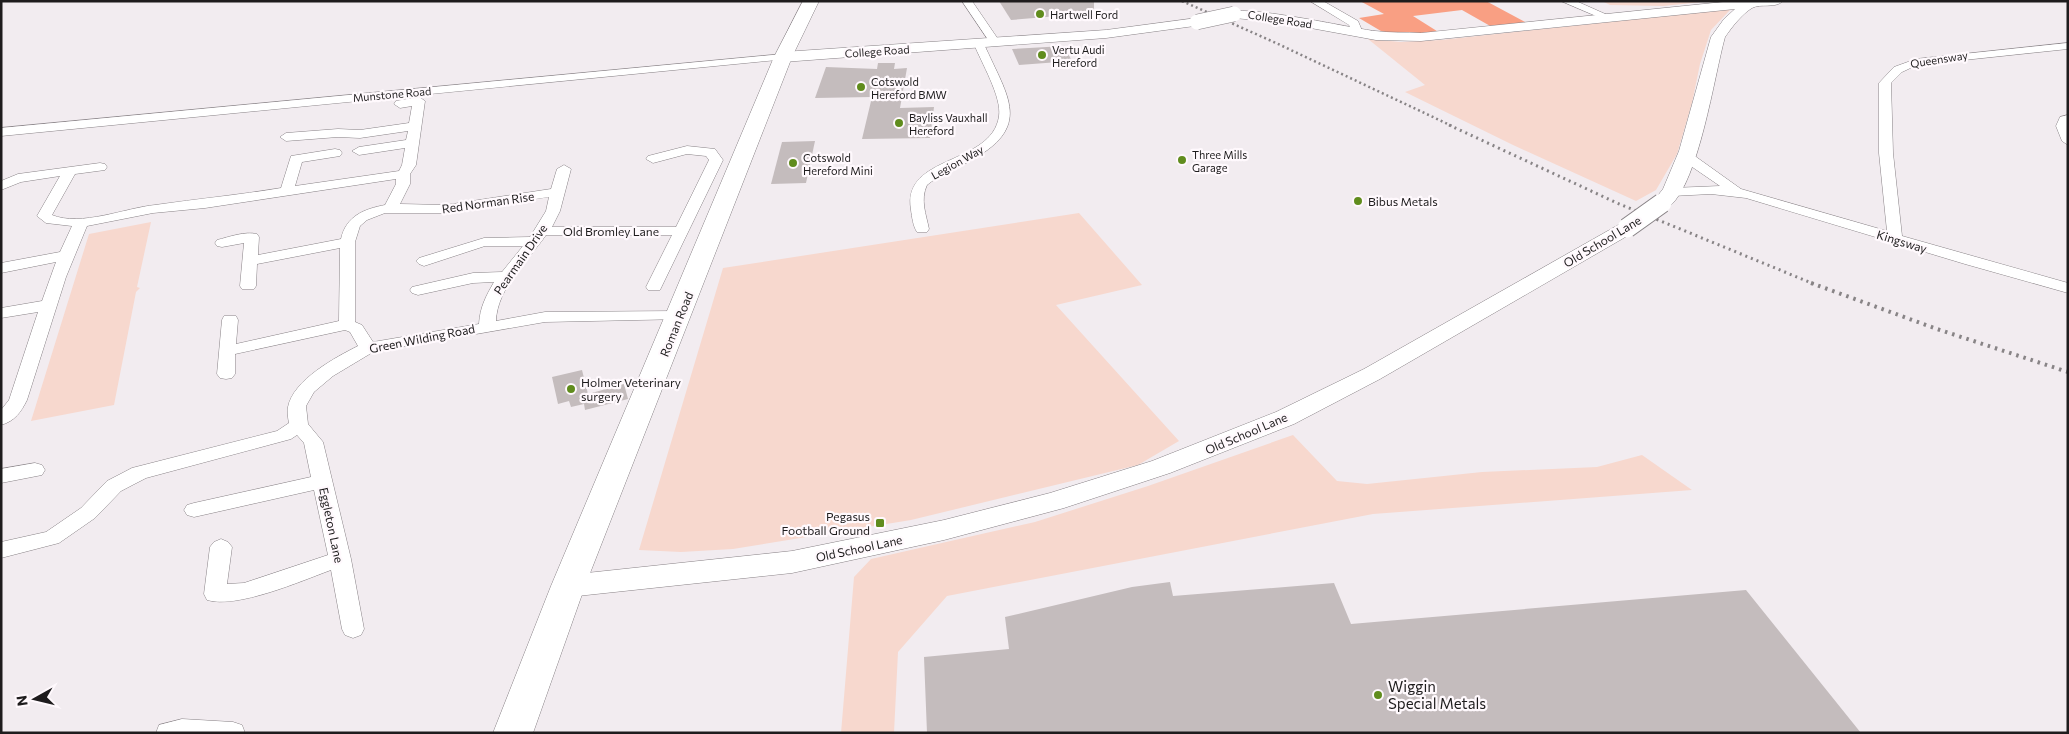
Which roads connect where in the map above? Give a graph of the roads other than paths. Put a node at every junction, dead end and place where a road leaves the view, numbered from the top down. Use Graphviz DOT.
graph roads {
  1 [pos="811,1"];
  2 [pos="967,1"];
  3 [pos="1315,1"];
  4 [pos="1566,1"];
  5 [pos="1776,1"];
  6 [pos="1748,4"];
  7 [pos="1607,17"];
  8 [pos="1358,33"];
  9 [pos="995,42"];
  10 [pos="979,44"];
  11 [pos="2068,46"];
  12 [pos="783,58"];
  13 [pos="437,98"];
  14 [pos="420,101"];
  15 [pos="399,104"];
  16 [pos="2068,119"];
  17 [pos="416,126"];
  18 [pos="1,132"];
  19 [pos="286,137"];
  20 [pos="2068,141"];
  21 [pos="413,143"];
  22 [pos="359,151"];
  23 [pos="335,153"];
  24 [pos="1686,157"];
  25 [pos="653,160"];
  26 [pos="100,167"];
  27 [pos="406,169"];
  28 [pos="564,169"];
  29 [pos="70,171"];
  30 [pos="1,186"];
  31 [pos="1736,191"];
  32 [pos="287,192"];
  33 [pos="557,192"];
  34 [pos="1667,198"];
  35 [pos="391,207"];
  36 [pos="82,223"];
  37 [pos="922,229"];
  38 [pos="681,231"];
  39 [pos="537,236"];
  40 [pos="1895,239"];
  41 [pos="348,242"];
  42 [pos="222,243"];
  43 [pos="67,255"];
  44 [pos="250,261"];
  45 [pos="424,261"];
  46 [pos="1,268"];
  47 [pos="507,277"];
  48 [pos="248,286"];
  49 [pos="654,287"];
  50 [pos="2068,288"];
  51 [pos="418,290"];
  52 [pos="49,305"];
  53 [pos="1,313"];
  54 [pos="678,316"];
  55 [pos="230,320"];
  56 [pos="347,324"];
  57 [pos="487,326"];
  58 [pos="368,348"];
  59 [pos="227,351"];
  60 [pos="226,374"];
  61 [pos="1,419"];
  62 [pos="299,425"];
  63 [pos="35,470"];
  64 [pos="1,476"];
  65 [pos="323,481"];
  66 [pos="194,510"];
  67 [pos="221,547"];
  68 [pos="1,550"];
  69 [pos="340,559"];
  70 [pos="568,586"];
  71 [pos="353,629"];
  72 [pos="168,733"];
  73 [pos="233,733"];
  74 [pos="513,733"];
  1 -- 12 [label="main road, Roman Road"];
  2 -- 9 [label="street"];
  3 -- 8 [label="street"];
  4 -- 7 [label="street"];
  5 -- 6 [label="street, College Road"];
  6 -- 7 [label="street, College Road"];
  6 -- 24 [label="street"];
  7 -- 8 [label="street, College Road"];
  8 -- 9 [label="street, College Road, bridge"];
  9 -- 10 [label="street, College Road"];
  10 -- 12 [label="street, College Road"];
  10 -- 37 [label="street, Legion Way"];
  11 -- 40 [label="street, Queensway"];
  12 -- 18 [label="street, Munstone Road"];
  12 -- 54 [label="main road, Roman Road"];
  13 -- 14 [label="street"];
  14 -- 15 [label="street"];
  14 -- 17 [label="street"];
  16 -- 20 [label="street"];
  17 -- 19 [label="street"];
  17 -- 21 [label="street"];
  21 -- 22 [label="street"];
  21 -- 27 [label="street"];
  23 -- 32 [label="street"];
  24 -- 31 [label="street, Kingsway"];
  24 -- 34 [label="street"];
  25 -- 38 [label="street, Old Bromley Lane"];
  26 -- 29 [label="street"];
  27 -- 32 [label="street"];
  27 -- 35 [label="street"];
  28 -- 33 [label="street"];
  29 -- 30 [label="street"];
  29 -- 36 [label="street"];
  31 -- 34 [label="street, Kingsway"];
  31 -- 40 [label="street, Kingsway"];
  32 -- 36 [label="street"];
  33 -- 35 [label="street, Red Norman Rise"];
  33 -- 39 [label="street, Pearmain Drive"];
  34 -- 70 [label="street, Old School Lane, bridge"];
  35 -- 41 [label="street, Red Norman Rise"];
  36 -- 43 [label="street"];
  38 -- 39 [label="street, Old Bromley Lane"];
  38 -- 49 [label="street, Old Bromley Lane"];
  39 -- 45 [label="street, Old Bromley Lane"];
  39 -- 47 [label="street, Pearmain Drive"];
  40 -- 50 [label="street, Kingsway"];
  41 -- 44 [label="street"];
  41 -- 56 [label="street, Red Norman Rise"];
  42 -- 44 [label="street"];
  43 -- 46 [label="street"];
  43 -- 52 [label="street"];
  44 -- 48 [label="street"];
  47 -- 51 [label="street"];
  47 -- 57 [label="street, Pearmain Drive"];
  52 -- 53 [label="street"];
  52 -- 61 [label="street"];
  54 -- 57 [label="street, Green Wilding Road"];
  54 -- 70 [label="main road, Roman Road"];
  55 -- 59 [label="street"];
  56 -- 58 [label="street"];
  56 -- 59 [label="street"];
  57 -- 58 [label="street, Green Wilding Road"];
  58 -- 62 [label="street, Green Wilding Road"];
  59 -- 60 [label="street"];
  62 -- 65 [label="street, Eggleton Lane"];
  62 -- 68 [label="street"];
  63 -- 64 [label="street"];
  65 -- 66 [label="street"];
  65 -- 69 [label="street, Eggleton Lane"];
  67 -- 69 [label="street"];
  69 -- 71 [label="street, Eggleton Lane"];
  70 -- 74 [label="main road, Roman Road"];
  72 -- 73 [label="street"];
}
